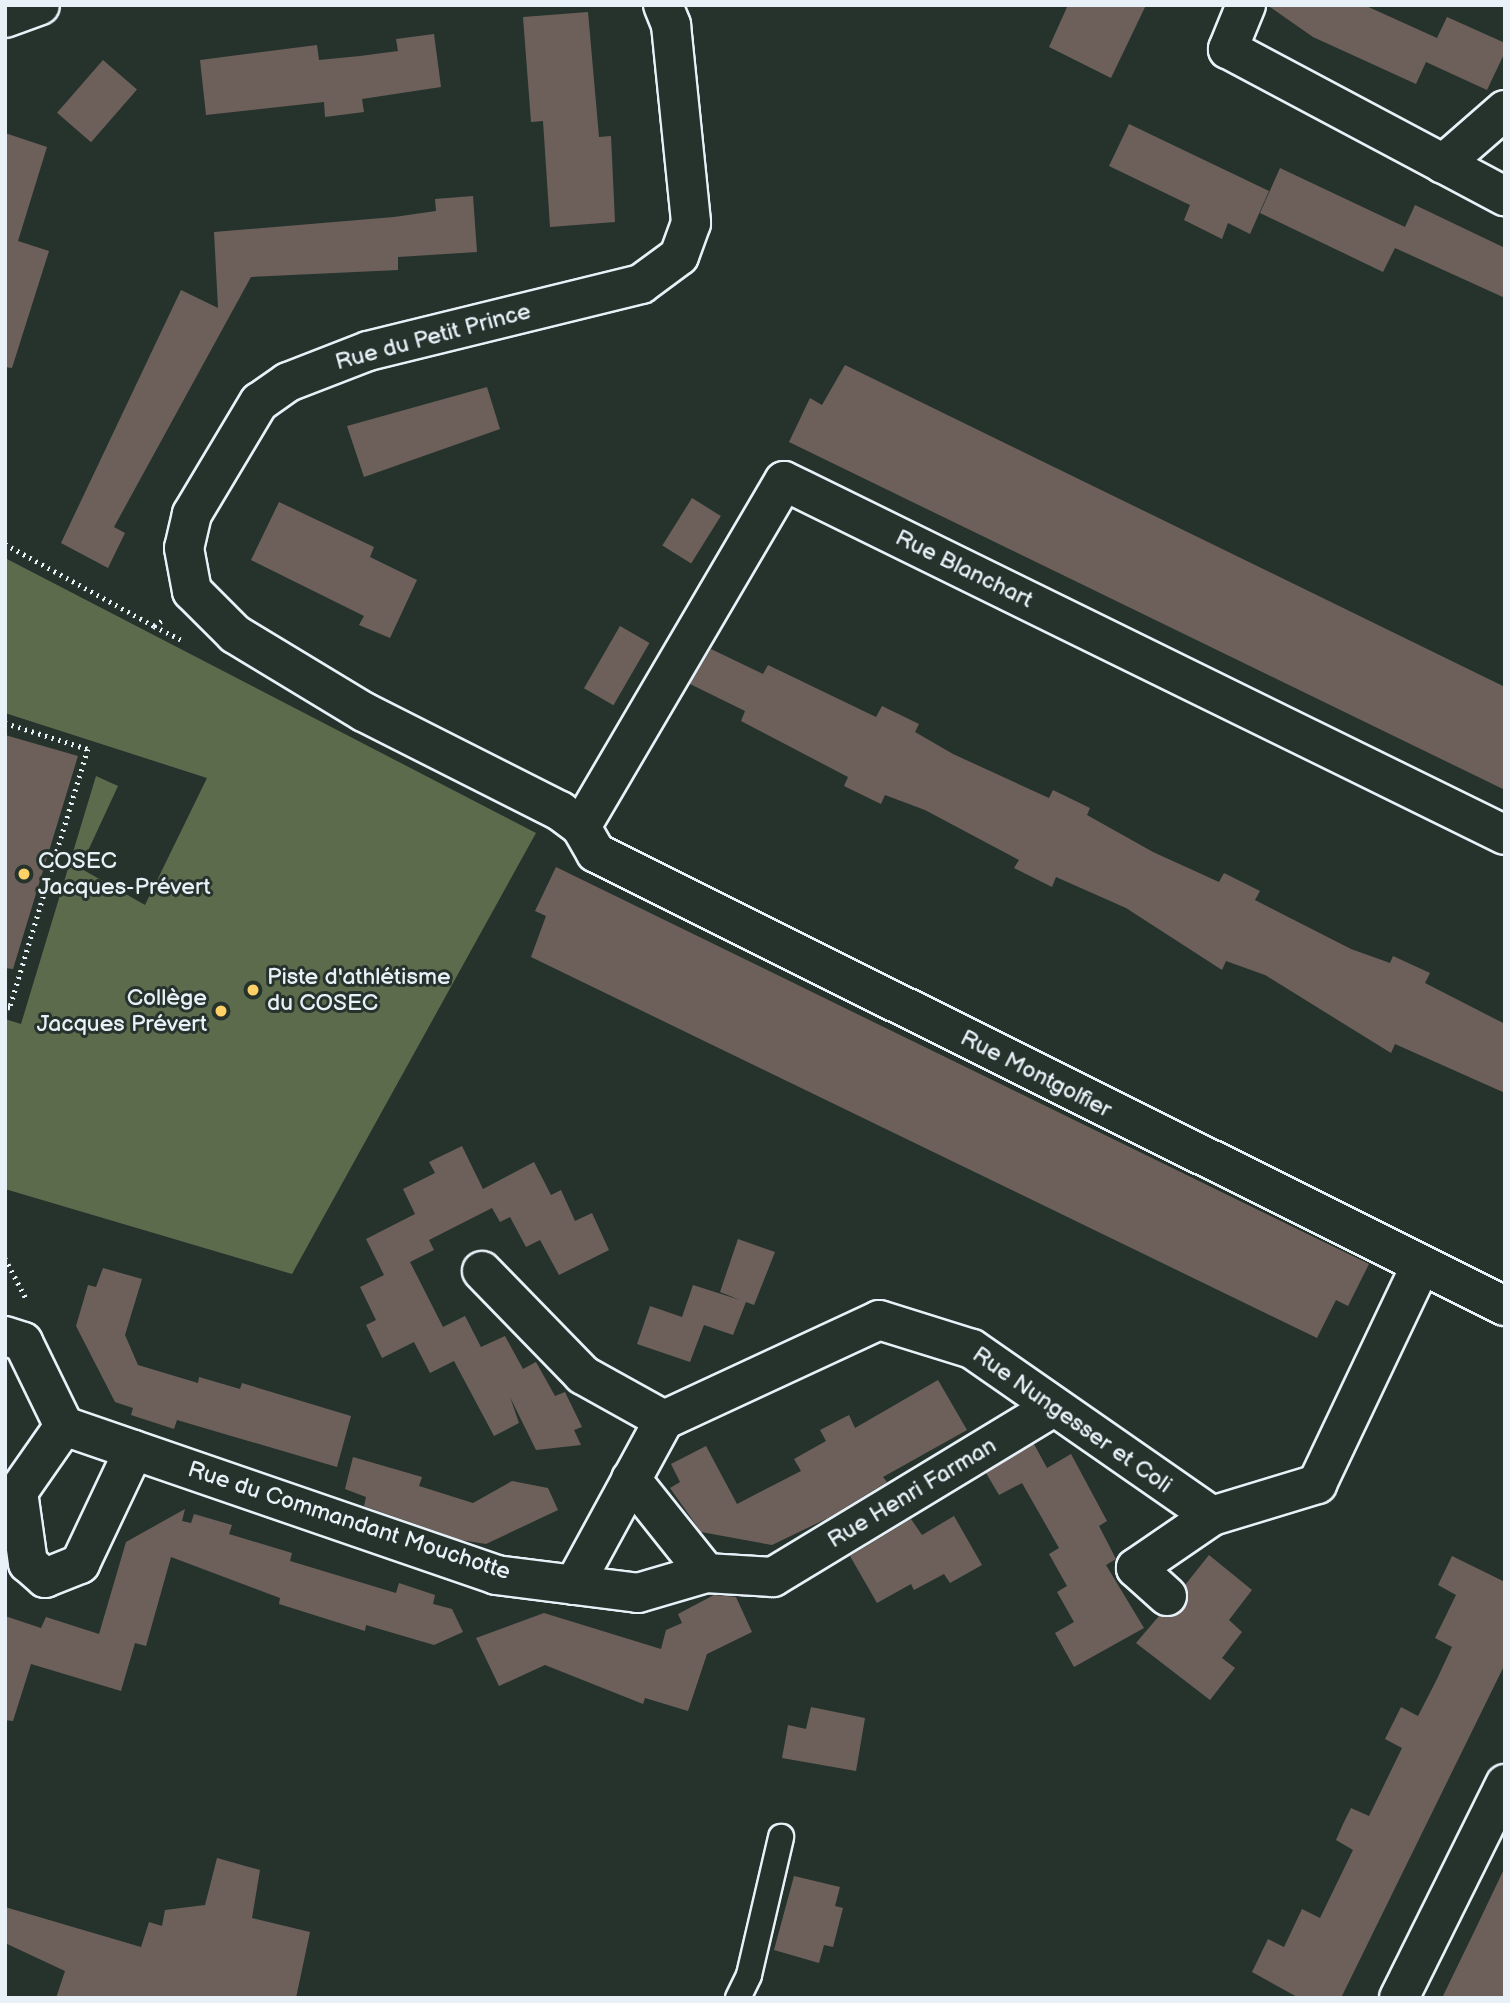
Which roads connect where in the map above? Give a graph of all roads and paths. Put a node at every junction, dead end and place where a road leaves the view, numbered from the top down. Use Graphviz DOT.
graph roads {
  1 [pos="40,5"];
  2 [pos="663,5"];
  3 [pos="1245,5"];
  4 [pos="5,19"];
  5 [pos="1505,110"];
  6 [pos="1443,163"];
  7 [pos="1505,196"];
  8 [pos="5,544"];
  9 [pos="192,591"];
  10 [pos="5,723"];
  11 [pos="581,827"];
  12 [pos="1505,835"];
  13 [pos="5,1007"];
  14 [pos="1420,1267"];
  15 [pos="482,1271"];
  16 [pos="1505,1306"];
  17 [pos="5,1336"];
  18 [pos="1050,1409"];
  19 [pos="664,1420"];
  20 [pos="64,1426"];
  21 [pos="134,1450"];
  22 [pos="632,1479"];
  23 [pos="1212,1516"];
  24 [pos="17,1565"];
  25 [pos="706,1573"];
  26 [pos="773,1577"];
  27 [pos="574,1585"];
  28 [pos="1167,1597"];
  29 [pos="1505,1784"];
  30 [pos="781,1837"];
  31 [pos="738,1998"];
  32 [pos="1399,1998"];
  1 -- 4 [label="street"];
  2 -- 9 [label="street, Rue du Petit Prince"];
  3 -- 6 [label="street"];
  5 -- 6 [label="street"];
  6 -- 7 [label="street"];
  8 -- 9 [label="path"];
  9 -- 11 [label="street"];
  10 -- 13 [label="path"];
  11 -- 12 [label="street, Rue Blanchart"];
  11 -- 14 [label="street, Rue Montgolfier"];
  14 -- 16 [label="street, Rue Montgolfier"];
  14 -- 23 [label="street"];
  15 -- 19 [label="street"];
  17 -- 20 [label="street"];
  18 -- 19 [label="street, Rue Nungesser et Coli"];
  18 -- 23 [label="street, Rue Nungesser et Coli"];
  18 -- 26 [label="street, Rue Henri Farman"];
  19 -- 22 [label="street"];
  20 -- 21 [label="street, Rue du Commandant Mouchotte"];
  20 -- 24 [label="street"];
  21 -- 24 [label="street"];
  21 -- 27 [label="street, Rue du Commandant Mouchotte"];
  22 -- 25 [label="street"];
  22 -- 27 [label="street"];
  23 -- 28 [label="street"];
  25 -- 26 [label="street, Rue du Commandant Mouchotte"];
  25 -- 27 [label="street, Rue du Commandant Mouchotte"];
  29 -- 32 [label="street"];
  30 -- 31 [label="lane"];
}
